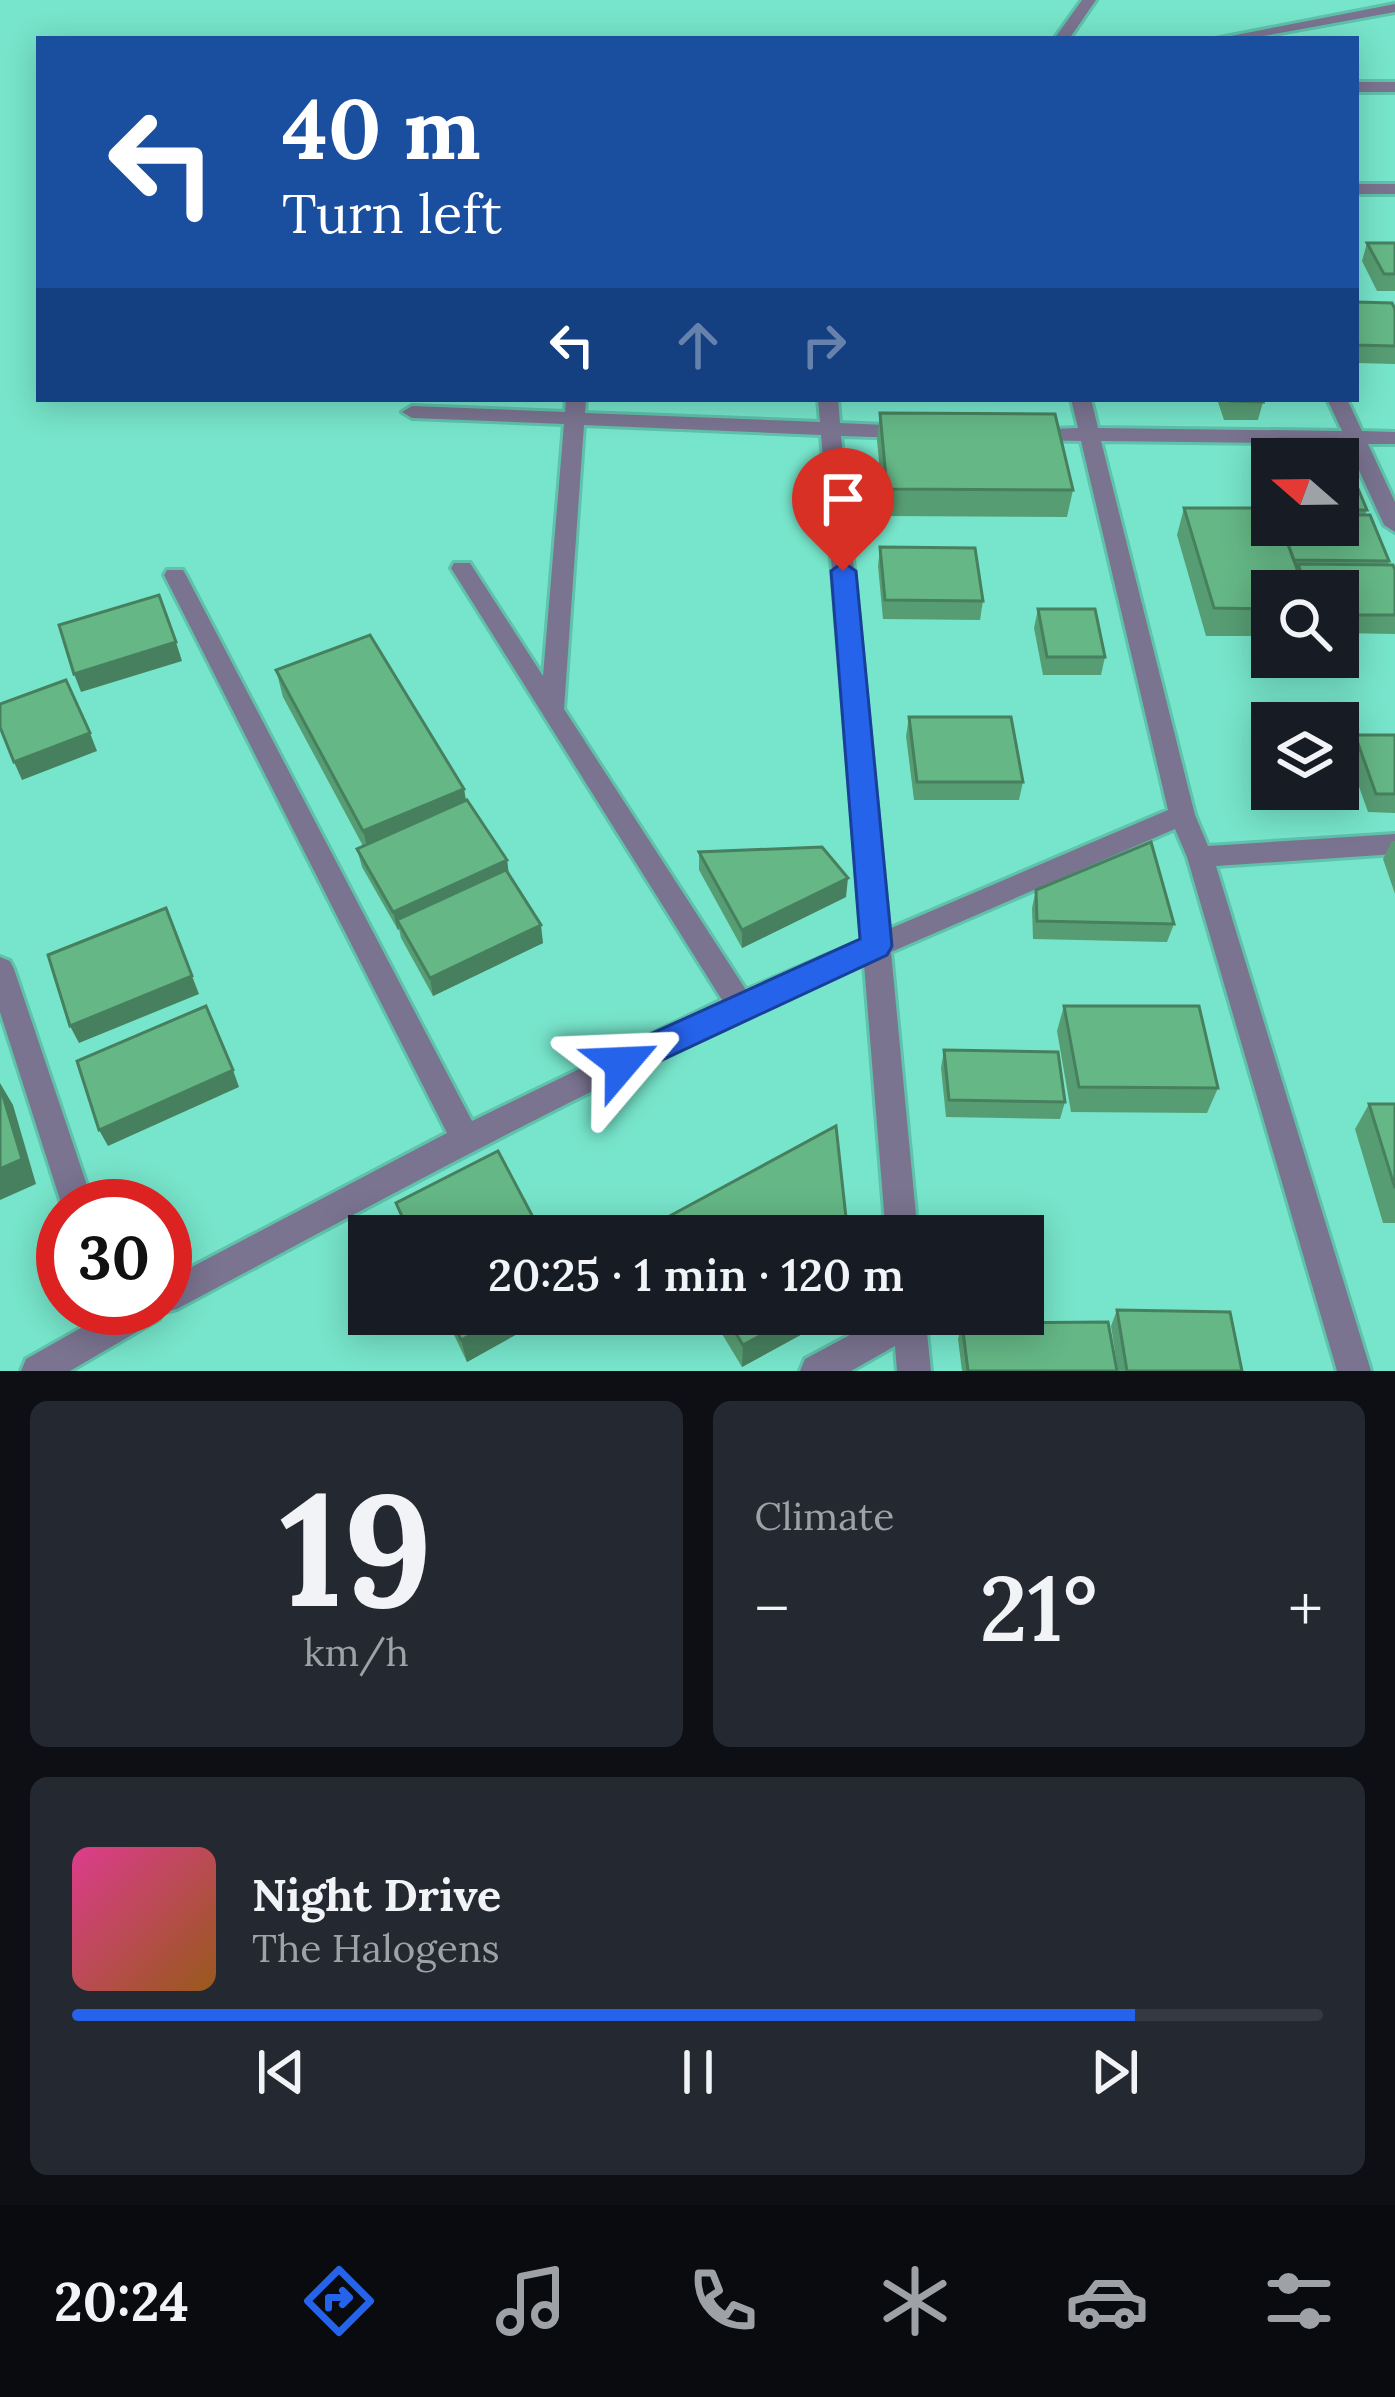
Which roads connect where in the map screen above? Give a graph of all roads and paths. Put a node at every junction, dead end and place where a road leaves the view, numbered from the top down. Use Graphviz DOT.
graph roads {
  1 [pos="1089,0"];
  2 [pos="1395,8"];
  3 [pos="1395,18"];
  4 [pos="1063,36"];
  5 [pos="1239,36"];
  6 [pos="1300,36"];
  7 [pos="1359,87"];
  8 [pos="1392,91"];
  9 [pos="1359,189"];
  10 [pos="1395,189"];
  11 [pos="828,402"];
  12 [pos="1082,402"];
  13 [pos="1338,402"];
  14 [pos="575,410"];
  15 [pos="412,412"];
  16 [pos="831,430"];
  17 [pos="926,432"];
  18 [pos="1020,434"];
  19 [pos="1091,435"];
  20 [pos="1354,436"];
  21 [pos="1395,438"];
  22 [pos="1395,525"];
  23 [pos="462,568"];
  24 [pos="175,575"];
  25 [pos="552,712"];
  26 [pos="1182,815"];
  27 [pos="1395,844"];
  28 [pos="1200,857"];
  29 [pos="876,946"];
  30 [pos="0,968"];
  31 [pos="740,1005"];
  32 [pos="466,1138"];
  33 [pos="69,1179"];
  34 [pos="900,1215"];
  35 [pos="192,1284"];
  36 [pos="92,1335"];
  37 [pos="878,1335"];
  38 [pos="911,1335"];
  39 [pos="38,1371"];
  40 [pos="817,1371"];
  41 [pos="914,1371"];
  42 [pos="1354,1371"];
  1 -- 4 [label="street"];
  2 -- 5 [label="street"];
  3 -- 6 [label="street"];
  7 -- 8 [label="street"];
  9 -- 10 [label="street"];
  11 -- 16 [label="street"];
  12 -- 19 [label="street"];
  13 -- 20 [label="street"];
  14 -- 15 [label="street"];
  14 -- 16 [label="street"];
  14 -- 25 [label="street"];
  16 -- 17 [label="street"];
  16 -- 29 [label="street"];
  18 -- 19 [label="street"];
  19 -- 20 [label="street"];
  19 -- 26 [label="street"];
  20 -- 21 [label="street"];
  20 -- 22 [label="street"];
  23 -- 25 [label="street"];
  24 -- 32 [label="street"];
  25 -- 31 [label="street"];
  26 -- 28 [label="street"];
  26 -- 29 [label="street"];
  27 -- 28 [label="street"];
  28 -- 42 [label="street"];
  29 -- 31 [label="street"];
  29 -- 34 [label="street"];
  30 -- 33 [label="street"];
  31 -- 32 [label="street"];
  32 -- 35 [label="street"];
  36 -- 39 [label="street"];
  37 -- 40 [label="street"];
  38 -- 41 [label="street"];
}
